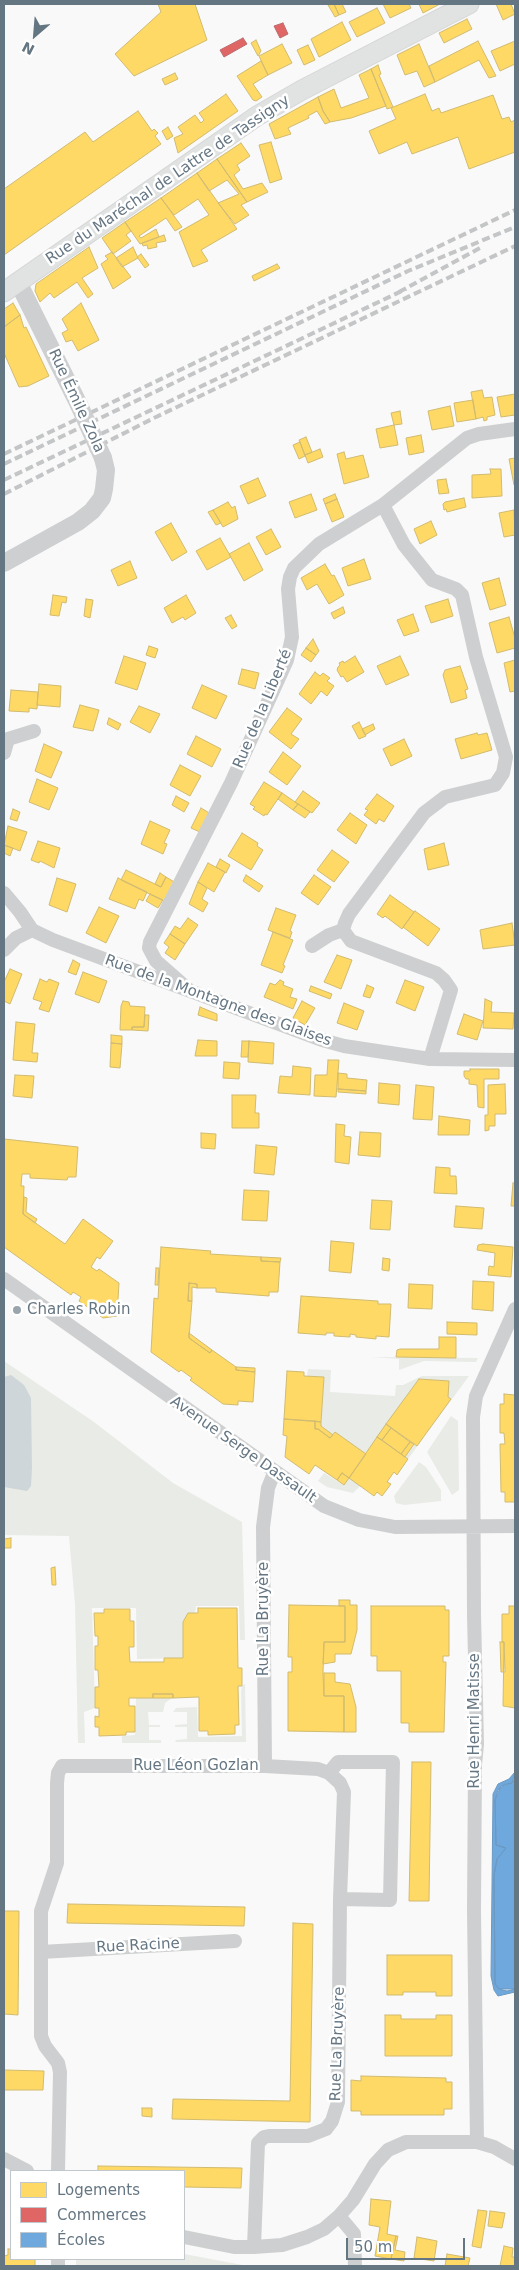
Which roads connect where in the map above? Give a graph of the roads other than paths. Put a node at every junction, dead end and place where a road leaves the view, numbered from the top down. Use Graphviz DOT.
graph roads {
  1 [pos="470,4"];
  2 [pos="11,287"];
  3 [pos="515,429"];
  4 [pos="383,506"];
  5 [pos="4,563"];
  6 [pos="34,731"];
  7 [pos="5,743"];
  8 [pos="511,756"];
  9 [pos="4,893"];
  10 [pos="32,930"];
  11 [pos="344,930"];
  12 [pos="312,946"];
  13 [pos="4,950"];
  14 [pos="189,990"];
  15 [pos="430,1058"];
  16 [pos="515,1060"];
  17 [pos="4,1278"];
  18 [pos="515,1309"];
  19 [pos="274,1473"];
  20 [pos="515,1526"];
  21 [pos="474,1527"];
  22 [pos="264,1766"];
  23 [pos="329,1773"];
  24 [pos="340,1899"];
  25 [pos="235,1941"];
  26 [pos="41,1952"];
  27 [pos="477,2142"];
  28 [pos="4,2159"];
  29 [pos="515,2159"];
  30 [pos="25,2170"];
  31 [pos="58,2170"];
  32 [pos="339,2216"];
  33 [pos="185,2237"];
  34 [pos="254,2247"];
  35 [pos="355,2266"];
  1 -- 2 [label="main road, Rue du Maréchal de Lattre de Tassigny"];
  2 -- 5 [label="street, Rue Émile Zola, bridge"];
  3 -- 4 [label="street, Rue de la Liberté"];
  4 -- 8 [label="street"];
  4 -- 14 [label="street, Rue de la Liberté"];
  6 -- 7 [label="street"];
  8 -- 11 [label="street"];
  9 -- 10 [label="street"];
  10 -- 13 [label="street"];
  10 -- 14 [label="street, Rue de la Montagne des Glaises"];
  11 -- 12 [label="street"];
  11 -- 15 [label="street"];
  14 -- 15 [label="street, Rue de la Montagne des Glaises"];
  15 -- 16 [label="street, Rue de la Montagne des Glaises"];
  17 -- 19 [label="street, Avenue Serge Dassault"];
  18 -- 21 [label="street, Rue Henri Matisse"];
  19 -- 21 [label="street, Avenue Serge Dassault"];
  19 -- 22 [label="street, Rue La Bruyère"];
  20 -- 21 [label="street, Avenue Serge Dassault"];
  21 -- 27 [label="street, Rue Henri Matisse"];
  22 -- 23 [label="street, Rue Léon Gozlan"];
  22 -- 26 [label="street, Rue Léon Gozlan"];
  23 -- 24 [label="street, Rue La Bruyère"];
  23 -- 24 [label="street"];
  24 -- 34 [label="street, Rue La Bruyère"];
  25 -- 26 [label="street, Rue Racine"];
  26 -- 31 [label="street"];
  27 -- 29 [label="street"];
  27 -- 32 [label="street"];
  28 -- 30 [label="street"];
  32 -- 34 [label="street"];
  32 -- 35 [label="street"];
  33 -- 34 [label="street"];
}
